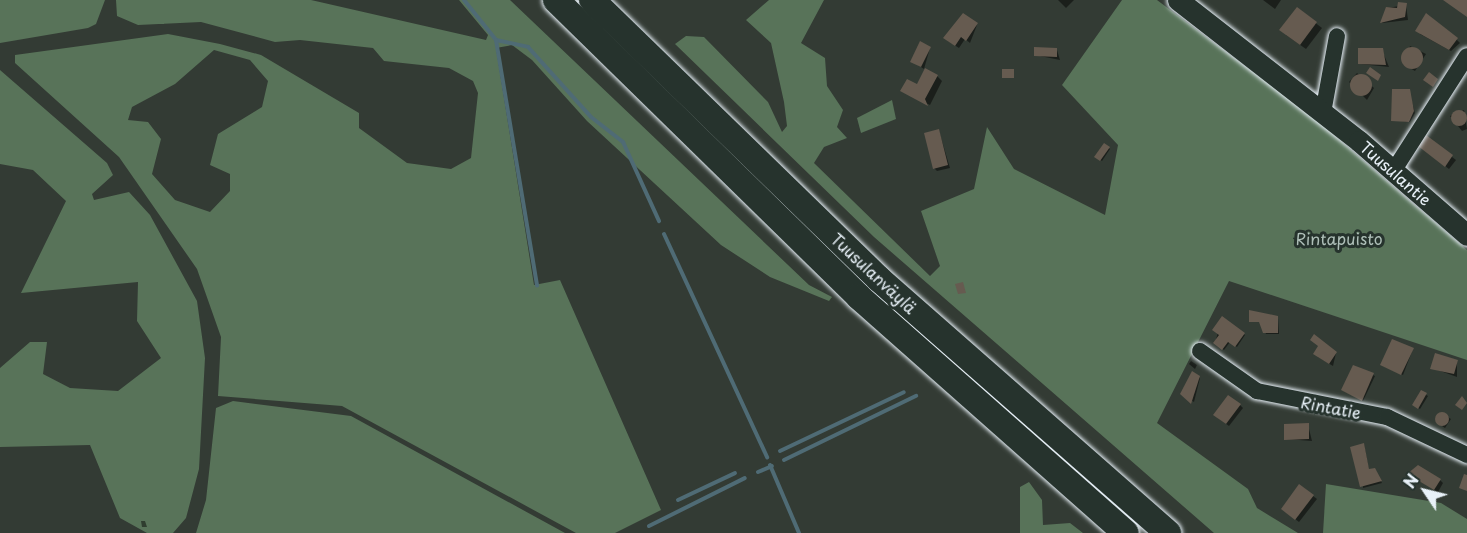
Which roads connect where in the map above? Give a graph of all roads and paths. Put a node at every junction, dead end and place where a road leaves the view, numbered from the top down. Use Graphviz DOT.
graph roads {
  1 [pos="556,0"];
  2 [pos="592,0"];
  3 [pos="1178,0"];
  4 [pos="1337,36"];
  5 [pos="1467,56"];
  6 [pos="1323,113"];
  7 [pos="1394,170"];
  8 [pos="1467,236"];
  9 [pos="1200,351"];
  10 [pos="1467,455"];
  11 [pos="1126,533"];
  12 [pos="1168,533"];
  1 -- 11 [label="highway, Tuusulanväylä"];
  2 -- 12 [label="highway, Tuusulanväylä"];
  3 -- 6 [label="main road, Tuusulantie"];
  4 -- 6 [label="street"];
  5 -- 7 [label="street"];
  6 -- 7 [label="main road, Tuusulantie"];
  7 -- 8 [label="main road, Tuusulantie"];
  9 -- 10 [label="street, Rintatie"];
}
